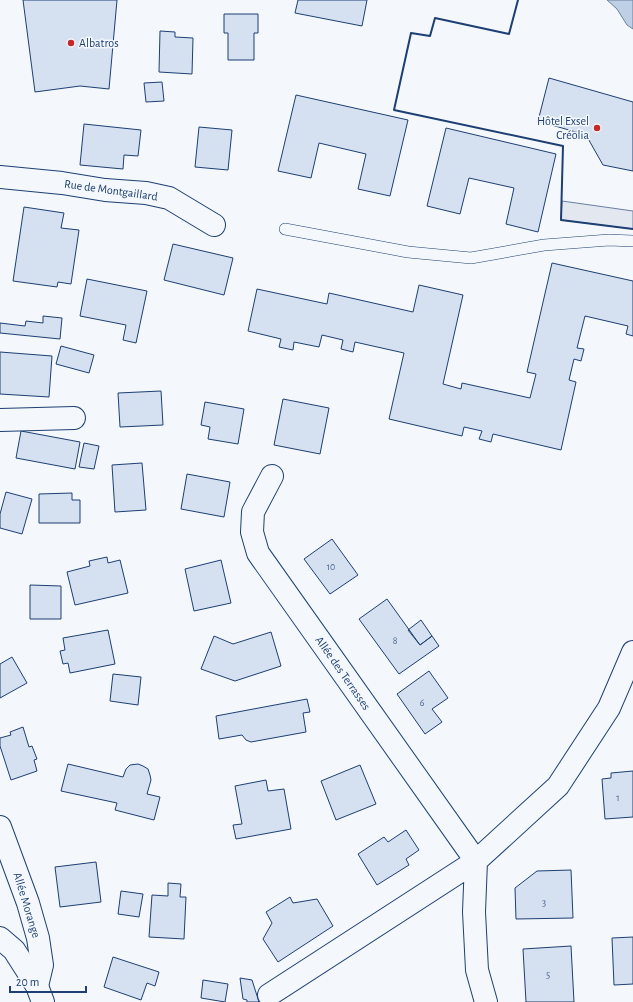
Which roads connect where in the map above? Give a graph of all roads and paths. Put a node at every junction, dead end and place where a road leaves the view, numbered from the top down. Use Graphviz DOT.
graph roads {
  1 [pos="0,177"];
  2 [pos="214,226"];
  3 [pos="285,229"];
  4 [pos="633,241"];
  5 [pos="74,418"];
  6 [pos="0,420"];
  7 [pos="272,476"];
  8 [pos="633,652"];
  9 [pos="0,827"];
  10 [pos="476,861"];
  11 [pos="0,938"];
  12 [pos="40,994"];
  13 [pos="270,999"];
  14 [pos="486,1002"];
  1 -- 2 [label="street, Rue de Montgaillard"];
  3 -- 4 [label="lane"];
  5 -- 6 [label="street"];
  7 -- 10 [label="street, Allée des Terrasses"];
  8 -- 10 [label="street"];
  9 -- 12 [label="street, Allée Morange"];
  10 -- 13 [label="street"];
  10 -- 14 [label="street"];
  11 -- 12 [label="street"];
}
